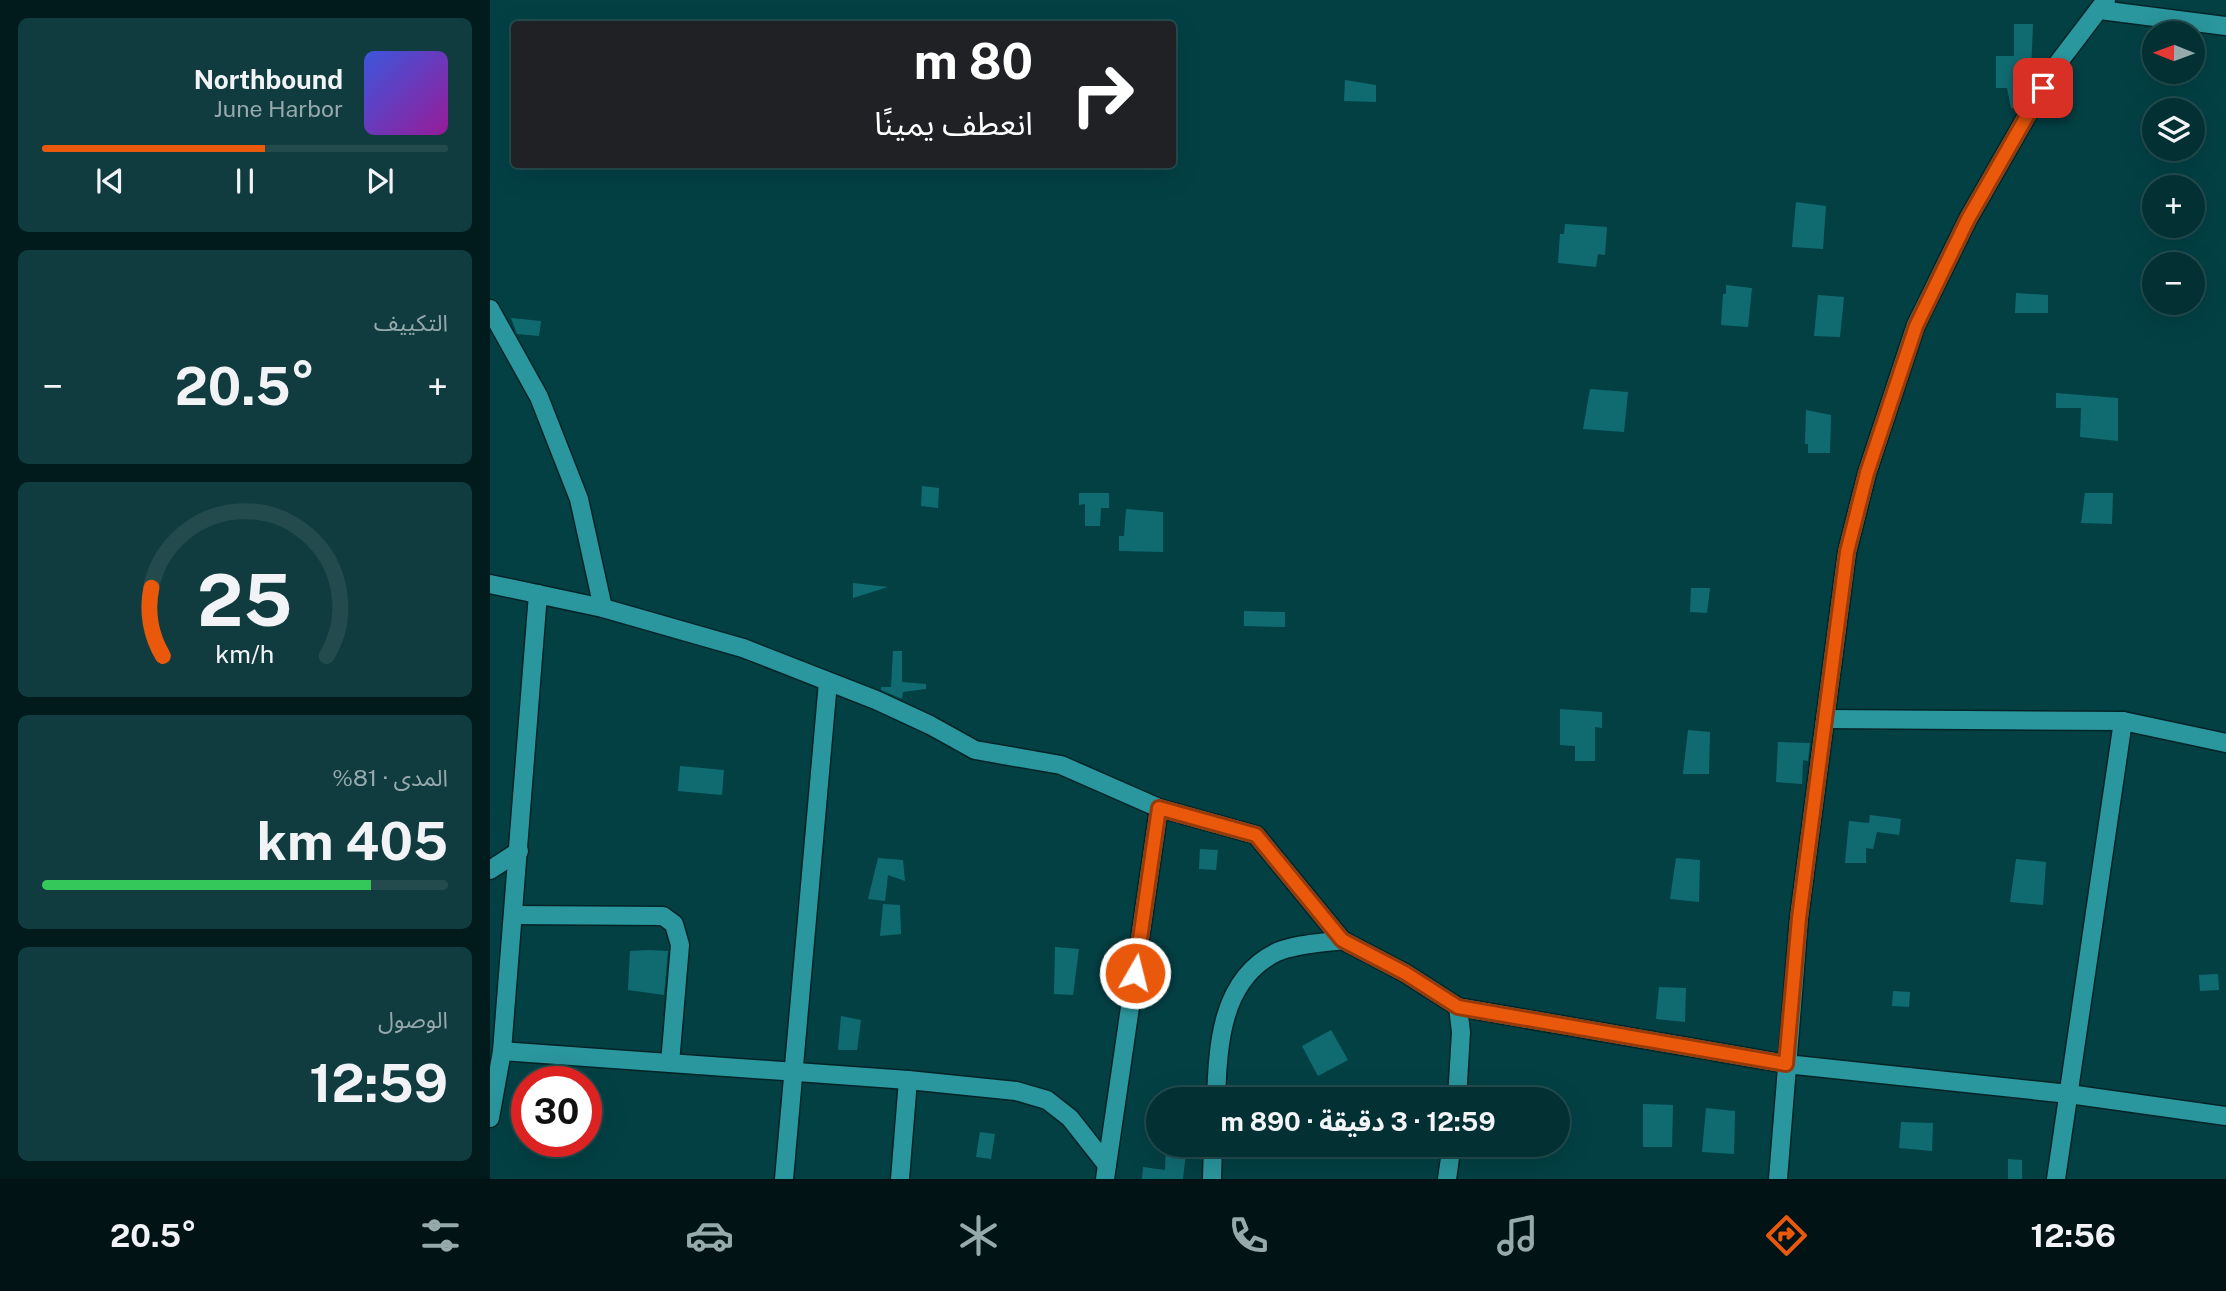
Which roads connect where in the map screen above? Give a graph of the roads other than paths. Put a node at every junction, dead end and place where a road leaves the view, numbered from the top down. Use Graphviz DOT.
graph roads {
  1 [pos="2103,5"];
  2 [pos="2226,26"];
  3 [pos="490,309"];
  4 [pos="490,584"];
  5 [pos="538,594"];
  6 [pos="603,608"];
  7 [pos="828,682"];
  8 [pos="1825,719"];
  9 [pos="2123,721"];
  10 [pos="2226,743"];
  11 [pos="1159,808"];
  12 [pos="519,851"];
  13 [pos="490,870"];
  14 [pos="513,915"];
  15 [pos="1342,940"];
  16 [pos="1458,1007"];
  17 [pos="502,1051"];
  18 [pos="670,1063"];
  19 [pos="1786,1064"];
  20 [pos="792,1072"];
  21 [pos="908,1080"];
  22 [pos="1217,1087"];
  23 [pos="1458,1087"];
  24 [pos="2069,1094"];
  25 [pos="2226,1116"];
  26 [pos="490,1118"];
  27 [pos="1213,1157"];
  28 [pos="1450,1157"];
  29 [pos="1106,1172"];
  30 [pos="784,1179"];
  31 [pos="900,1179"];
  32 [pos="1212,1179"];
  33 [pos="1447,1179"];
  34 [pos="1778,1179"];
  35 [pos="2056,1179"];
  1 -- 2 [label="street"];
  1 -- 8 [label="street"];
  3 -- 6 [label="street"];
  4 -- 5 [label="street"];
  5 -- 6 [label="street"];
  5 -- 12 [label="street"];
  6 -- 7 [label="street"];
  7 -- 11 [label="street"];
  7 -- 20 [label="street"];
  8 -- 9 [label="street"];
  8 -- 19 [label="street"];
  9 -- 10 [label="street"];
  9 -- 24 [label="street"];
  11 -- 15 [label="street"];
  11 -- 29 [label="street"];
  12 -- 13 [label="street"];
  12 -- 14 [label="street"];
  14 -- 17 [label="street"];
  14 -- 18 [label="street"];
  15 -- 16 [label="street"];
  15 -- 22 [label="street"];
  16 -- 19 [label="street"];
  16 -- 23 [label="street"];
  17 -- 18 [label="street"];
  17 -- 26 [label="street"];
  18 -- 20 [label="street"];
  19 -- 24 [label="street"];
  19 -- 34 [label="street"];
  20 -- 21 [label="street"];
  20 -- 30 [label="street"];
  21 -- 29 [label="street"];
  21 -- 31 [label="street"];
  24 -- 25 [label="street"];
  24 -- 35 [label="street"];
  27 -- 32 [label="street"];
  28 -- 33 [label="street"];
}
